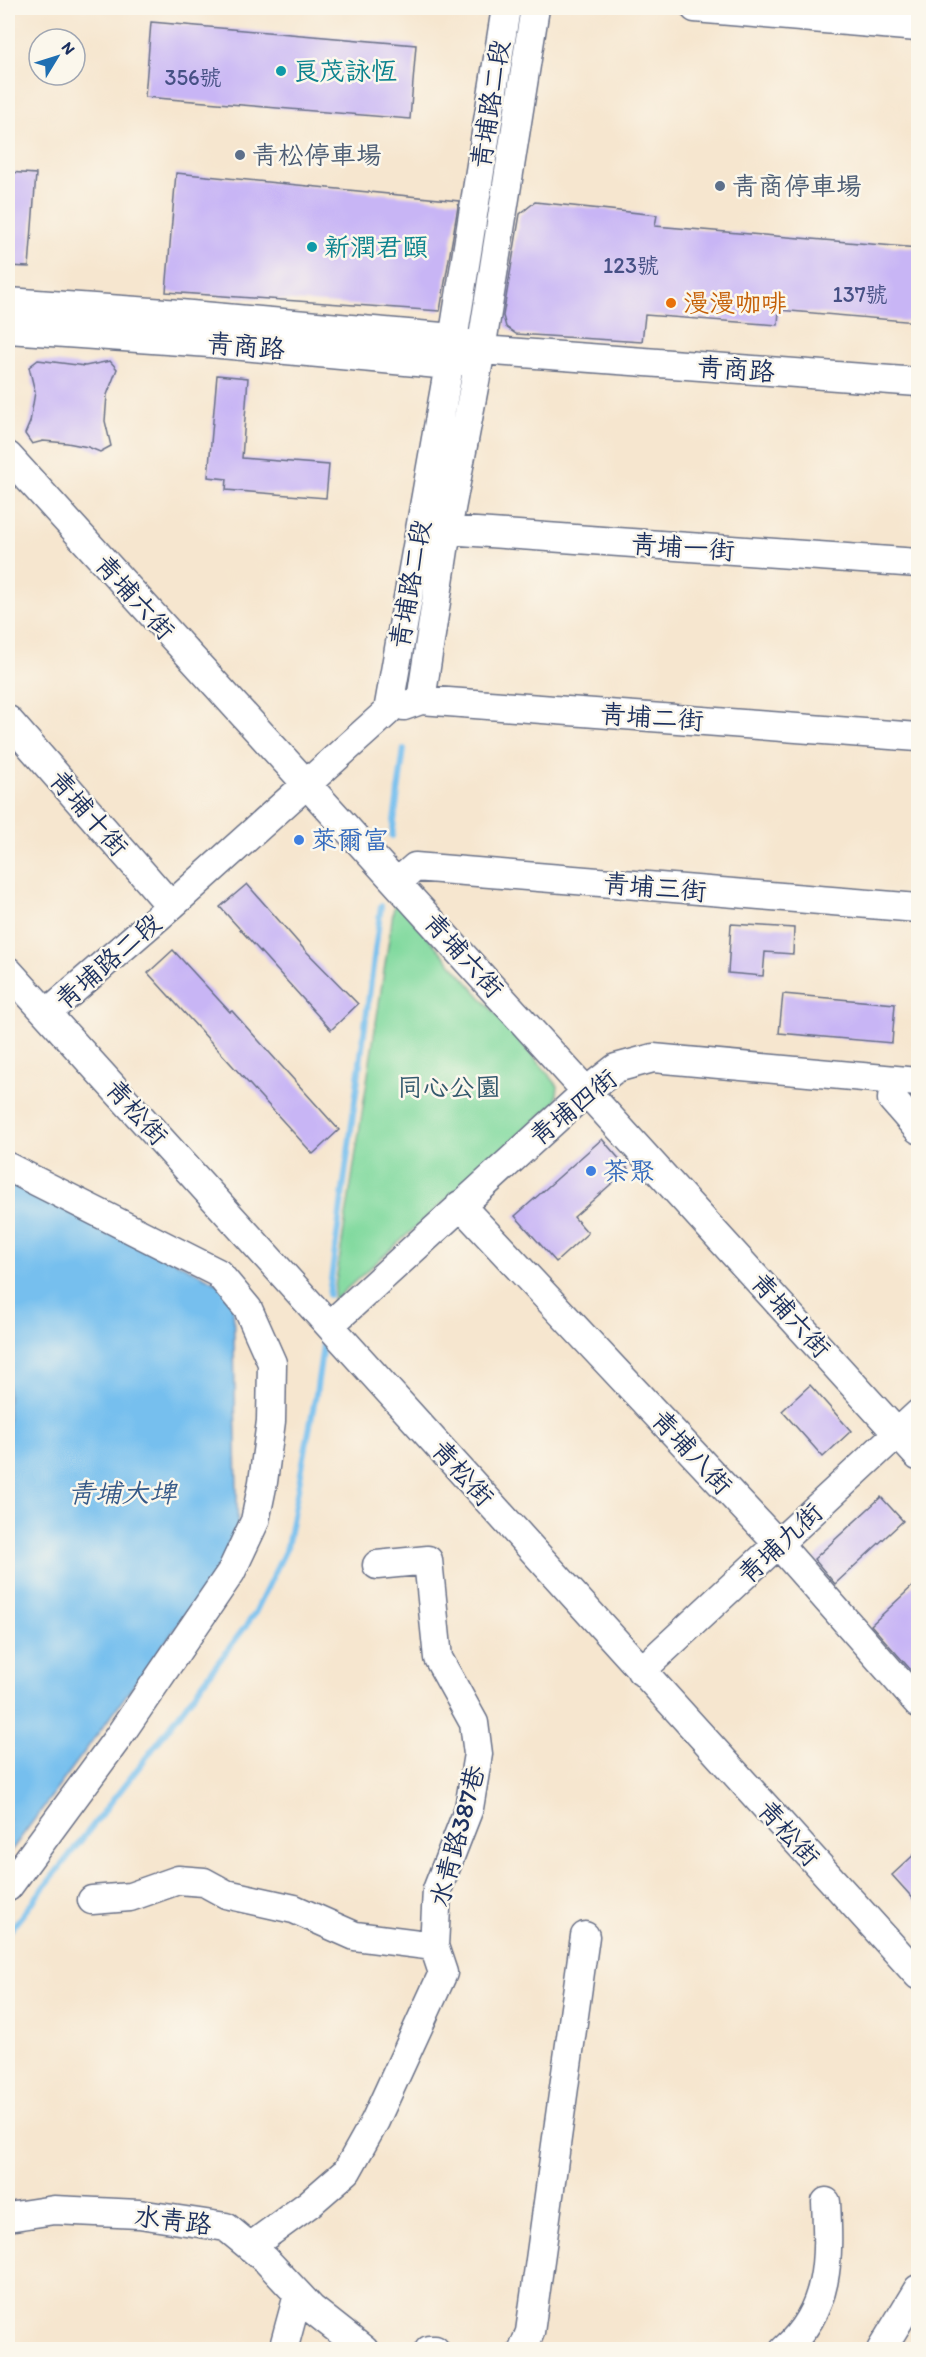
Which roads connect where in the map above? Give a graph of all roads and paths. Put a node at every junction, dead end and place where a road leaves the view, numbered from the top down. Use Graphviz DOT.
graph roads {
  1 [pos="506,8"];
  2 [pos="535,8"];
  3 [pos="695,8"];
  4 [pos="918,27"];
  5 [pos="8,303"];
  6 [pos="8,329"];
  7 [pos="481,350"];
  8 [pos="451,352"];
  9 [pos="918,382"];
  10 [pos="8,456"];
  11 [pos="447,530"];
  12 [pos="918,563"];
  13 [pos="421,700"];
  14 [pos="388,711"];
  15 [pos="8,720"];
  16 [pos="918,737"];
  17 [pos="305,784"];
  18 [pos="398,882"];
  19 [pos="171,906"];
  20 [pos="918,908"];
  21 [pos="8,971"];
  22 [pos="47,1013"];
  23 [pos="906,1082"];
  24 [pos="588,1090"];
  25 [pos="918,1129"];
  26 [pos="8,1167"];
  27 [pos="460,1205"];
  28 [pos="330,1325"];
  29 [pos="918,1413"];
  30 [pos="897,1433"];
  31 [pos="918,1456"];
  32 [pos="779,1545"];
  33 [pos="376,1565"];
  34 [pos="641,1671"];
  35 [pos="918,1703"];
  36 [pos="8,1887"];
  37 [pos="92,1900"];
  38 [pos="585,1936"];
  39 [pos="434,1946"];
  40 [pos="918,1975"];
  41 [pos="826,2202"];
  42 [pos="8,2217"];
  43 [pos="250,2247"];
  44 [pos="918,2289"];
  45 [pos="298,2295"];
  46 [pos="283,2349"];
  47 [pos="364,2349"];
  48 [pos="429,2349"];
  49 [pos="435,2349"];
  50 [pos="523,2349"];
  51 [pos="784,2349"];
  52 [pos="881,2349"];
  1 -- 8 [label="street, 青埔路二段"];
  2 -- 7 [label="street, 青埔路二段"];
  3 -- 4 [label="street"];
  5 -- 8 [label="street, 青商路"];
  6 -- 8 [label="street, 青商路"];
  7 -- 8 [label="street, 青商路"];
  7 -- 9 [label="street, 青商路"];
  7 -- 11 [label="street, 青埔路二段"];
  8 -- 14 [label="street, 青埔路二段"];
  10 -- 17 [label="street, 青埔六街"];
  11 -- 12 [label="street, 青埔一街"];
  11 -- 13 [label="street, 青埔路二段"];
  13 -- 14 [label="street, 青埔二街"];
  13 -- 16 [label="street, 青埔二街"];
  14 -- 17 [label="street, 青埔路二段"];
  15 -- 19 [label="street, 青埔十街"];
  17 -- 18 [label="street, 青埔六街"];
  17 -- 19 [label="street, 青埔路二段"];
  18 -- 20 [label="street, 青埔三街"];
  18 -- 24 [label="street, 青埔六街"];
  19 -- 22 [label="street, 青埔路二段"];
  21 -- 22 [label="street, 青松街"];
  22 -- 28 [label="street, 青松街"];
  23 -- 24 [label="street, 青埔四街"];
  23 -- 25 [label="street"];
  24 -- 27 [label="street, 青埔四街"];
  24 -- 30 [label="street, 青埔六街"];
  26 -- 36 [label="street"];
  27 -- 28 [label="street, 青埔四街"];
  27 -- 32 [label="street, 青埔八街"];
  28 -- 34 [label="street, 青松街"];
  29 -- 30 [label="street, 青埔九街"];
  30 -- 31 [label="street, 青埔六街"];
  30 -- 32 [label="street, 青埔九街"];
  32 -- 34 [label="street, 青埔九街"];
  32 -- 35 [label="street, 青埔八街"];
  33 -- 39 [label="street, 水青路387巷"];
  34 -- 40 [label="street, 青松街"];
  37 -- 39 [label="street"];
  38 -- 50 [label="street"];
  39 -- 43 [label="street, 水青路387巷"];
  41 -- 51 [label="street"];
  42 -- 43 [label="street, 水青路"];
  43 -- 45 [label="street, 水青路"];
  44 -- 52 [label="street"];
  45 -- 46 [label="street"];
  45 -- 47 [label="street, 水青路"];
  48 -- 49 [label="street"];
}
